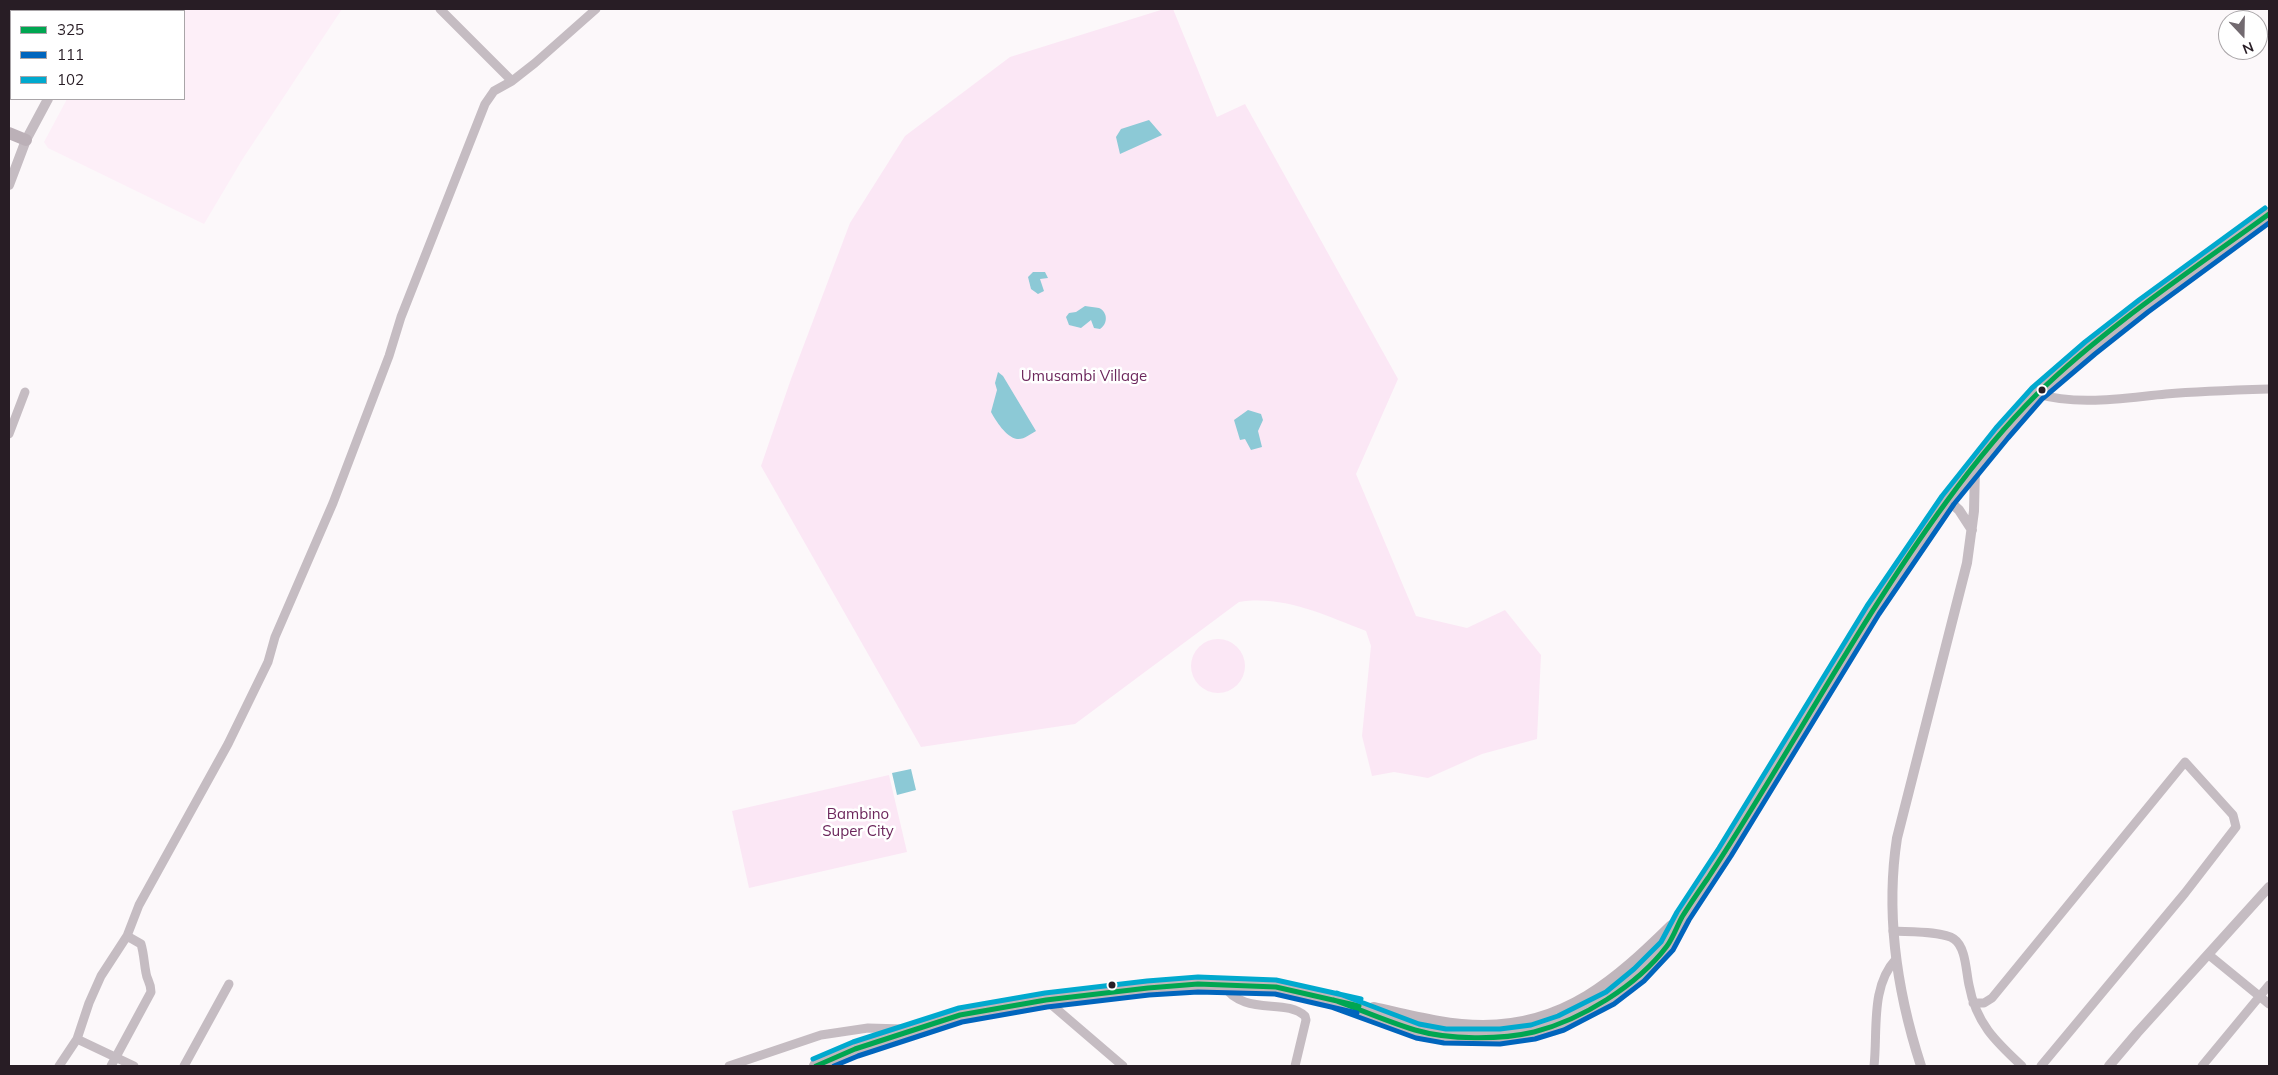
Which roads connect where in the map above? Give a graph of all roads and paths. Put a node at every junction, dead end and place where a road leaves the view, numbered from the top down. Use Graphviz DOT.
graph roads {
  1 [pos="440,9"];
  2 [pos="596,9"];
  3 [pos="512,81"];
  4 [pos="47,100"];
  5 [pos="9,133"];
  6 [pos="26,140"];
  7 [pos="9,185"];
  8 [pos="2269,214"];
  9 [pos="2269,389"];
  10 [pos="26,392"];
  11 [pos="2037,394"];
  12 [pos="9,434"];
  13 [pos="1975,466"];
  14 [pos="1948,500"];
  15 [pos="1972,530"];
  16 [pos="2269,887"];
  17 [pos="1894,931"];
  18 [pos="127,936"];
  19 [pos="2208,955"];
  20 [pos="1896,959"];
  21 [pos="229,984"];
  22 [pos="1222,984"];
  23 [pos="2269,985"];
  24 [pos="2259,996"];
  25 [pos="1046,1000"];
  26 [pos="1973,1003"];
  27 [pos="2269,1004"];
  28 [pos="912,1029"];
  29 [pos="77,1039"];
  30 [pos="113,1062"];
  31 [pos="59,1066"];
  32 [pos="134,1066"];
  33 [pos="184,1066"];
  34 [pos="729,1066"];
  35 [pos="816,1066"];
  36 [pos="1122,1066"];
  37 [pos="1295,1066"];
  38 [pos="1874,1066"];
  39 [pos="1921,1066"];
  40 [pos="2022,1066"];
  41 [pos="2041,1066"];
  42 [pos="2109,1066"];
  43 [pos="2202,1066"];
  1 -- 3 [label="street"];
  2 -- 3 [label="street"];
  3 -- 18 [label="street"];
  4 -- 6 [label="street"];
  5 -- 6 [label="main road"];
  6 -- 7 [label="street"];
  8 -- 11 [label="highway"];
  9 -- 11 [label="street"];
  10 -- 12 [label="street"];
  11 -- 13 [label="highway"];
  13 -- 14 [label="highway"];
  13 -- 15 [label="street"];
  14 -- 15 [label="street"];
  14 -- 22 [label="highway"];
  15 -- 17 [label="street"];
  16 -- 19 [label="street"];
  17 -- 20 [label="street"];
  17 -- 26 [label="street"];
  18 -- 29 [label="street"];
  18 -- 30 [label="street"];
  19 -- 24 [label="street"];
  19 -- 42 [label="street"];
  20 -- 38 [label="street"];
  20 -- 39 [label="street"];
  21 -- 33 [label="street"];
  22 -- 25 [label="highway"];
  22 -- 37 [label="street"];
  23 -- 24 [label="street"];
  24 -- 27 [label="street"];
  24 -- 43 [label="street"];
  25 -- 28 [label="highway"];
  25 -- 36 [label="street"];
  26 -- 40 [label="street"];
  26 -- 41 [label="street"];
  28 -- 34 [label="street"];
  28 -- 35 [label="highway"];
  29 -- 30 [label="street"];
  29 -- 31 [label="street"];
  30 -- 32 [label="street"];
}
